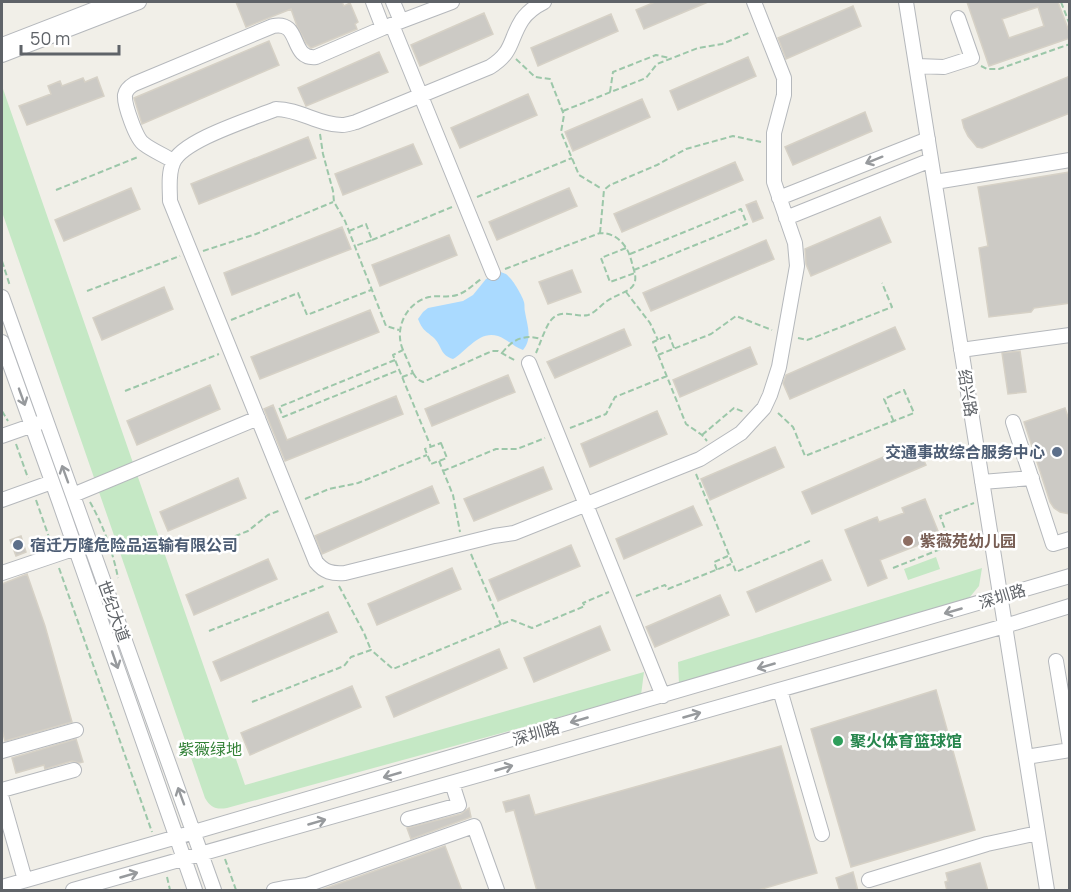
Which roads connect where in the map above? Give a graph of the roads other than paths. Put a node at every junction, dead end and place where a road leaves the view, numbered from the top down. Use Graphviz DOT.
graph roads {
  1 [pos="113,2"];
  2 [pos="139,2"];
  3 [pos="373,2"];
  4 [pos="393,2"];
  5 [pos="452,2"];
  6 [pos="544,2"];
  7 [pos="754,2"];
  8 [pos="906,2"];
  9 [pos="958,18"];
  10 [pos="392,25"];
  11 [pos="2,45"];
  12 [pos="2,55"];
  13 [pos="916,66"];
  14 [pos="421,95"];
  15 [pos="928,139"];
  16 [pos="931,160"];
  17 [pos="1070,160"];
  18 [pos="173,161"];
  19 [pos="935,183"];
  20 [pos="778,198"];
  21 [pos="786,218"];
  22 [pos="493,273"];
  23 [pos="2,297"];
  24 [pos="1070,335"];
  25 [pos="2,342"];
  26 [pos="961,350"];
  27 [pos="529,363"];
  28 [pos="258,418"];
  29 [pos="46,420"];
  30 [pos="1013,422"];
  31 [pos="32,425"];
  32 [pos="7,434"];
  33 [pos="1032,478"];
  34 [pos="52,482"];
  35 [pos="982,483"];
  36 [pos="73,495"];
  37 [pos="2,500"];
  38 [pos="586,505"];
  39 [pos="1070,539"];
  40 [pos="76,548"];
  41 [pos="2,573"];
  42 [pos="1070,576"];
  43 [pos="1000,597"];
  44 [pos="1070,606"];
  45 [pos="1005,626"];
  46 [pos="1056,661"];
  47 [pos="780,690"];
  48 [pos="663,696"];
  49 [pos="1067,714"];
  50 [pos="76,730"];
  51 [pos="1070,748"];
  52 [pos="2,751"];
  53 [pos="1026,757"];
  54 [pos="74,770"];
  55 [pos="452,783"];
  56 [pos="2,790"];
  57 [pos="2,799"];
  58 [pos="408,819"];
  59 [pos="194,832"];
  60 [pos="1038,833"];
  61 [pos="822,834"];
  62 [pos="177,837"];
  63 [pos="201,854"];
  64 [pos="184,859"];
  65 [pos="25,880"];
  66 [pos="869,880"];
  67 [pos="2,887"];
  68 [pos="73,891"];
  69 [pos="195,891"];
  70 [pos="214,891"];
  71 [pos="274,891"];
  72 [pos="496,891"];
  73 [pos="1047,891"];
  1 -- 11 [label="street"];
  2 -- 12 [label="street"];
  3 -- 10 [label="street"];
  4 -- 10 [label="street"];
  5 -- 10 [label="street"];
  6 -- 14 [label="street"];
  7 -- 20 [label="street"];
  8 -- 13 [label="street, 绍兴路"];
  9 -- 13 [label="street"];
  10 -- 14 [label="street"];
  10 -- 18 [label="street"];
  13 -- 15 [label="street, 绍兴路"];
  14 -- 18 [label="street"];
  14 -- 22 [label="street"];
  15 -- 16 [label="street, 绍兴路"];
  15 -- 20 [label="street, one-way"];
  16 -- 19 [label="street, 绍兴路"];
  16 -- 21 [label="street"];
  17 -- 19 [label="street"];
  18 -- 28 [label="street"];
  19 -- 26 [label="street, 绍兴路"];
  20 -- 21 [label="street"];
  21 -- 38 [label="street"];
  23 -- 29 [label="street, 世纪大道"];
  24 -- 26 [label="street"];
  25 -- 31 [label="street, 世纪大道, one-way"];
  26 -- 35 [label="street, 绍兴路"];
  27 -- 38 [label="street"];
  28 -- 36 [label="street"];
  28 -- 38 [label="street"];
  29 -- 31 [label="street"];
  36 -- 29 [label="street, 世纪大道, one-way"];
  30 -- 33 [label="street"];
  31 -- 32 [label="street"];
  31 -- 34 [label="street, 世纪大道"];
  33 -- 35 [label="street"];
  33 -- 39 [label="street"];
  34 -- 37 [label="street"];
  34 -- 40 [label="street, 世纪大道"];
  35 -- 43 [label="street, 绍兴路"];
  59 -- 36 [label="street, 世纪大道, one-way"];
  38 -- 48 [label="street"];
  40 -- 41 [label="street"];
  40 -- 62 [label="street, 世纪大道, one-way"];
  42 -- 43 [label="street, 深圳路"];
  43 -- 45 [label="street, 绍兴路"];
  43 -- 48 [label="street, 深圳路, one-way"];
  44 -- 45 [label="street, 深圳路"];
  45 -- 47 [label="street, 深圳路"];
  45 -- 53 [label="street, 绍兴路"];
  46 -- 49 [label="street"];
  55 -- 47 [label="street, 深圳路, one-way"];
  47 -- 61 [label="street"];
  48 -- 59 [label="street, 深圳路, one-way"];
  49 -- 51 [label="street"];
  50 -- 52 [label="street"];
  51 -- 53 [label="street"];
  53 -- 60 [label="street, 绍兴路"];
  54 -- 56 [label="street"];
  55 -- 58 [label="street"];
  63 -- 55 [label="street, 深圳路, one-way"];
  57 -- 65 [label="street"];
  59 -- 62 [label="street, 深圳路"];
  59 -- 63 [label="street, 世纪大道"];
  60 -- 66 [label="street"];
  60 -- 73 [label="street, 绍兴路"];
  62 -- 64 [label="street, 世纪大道"];
  62 -- 65 [label="street, 深圳路"];
  63 -- 64 [label="street, 深圳路"];
  63 -- 70 [label="street, 世纪大道"];
  68 -- 64 [label="street, 深圳路, one-way"];
  64 -- 69 [label="street, 世纪大道"];
  65 -- 67 [label="street, 深圳路"];
  71 -- 72 [label="street"];
}
